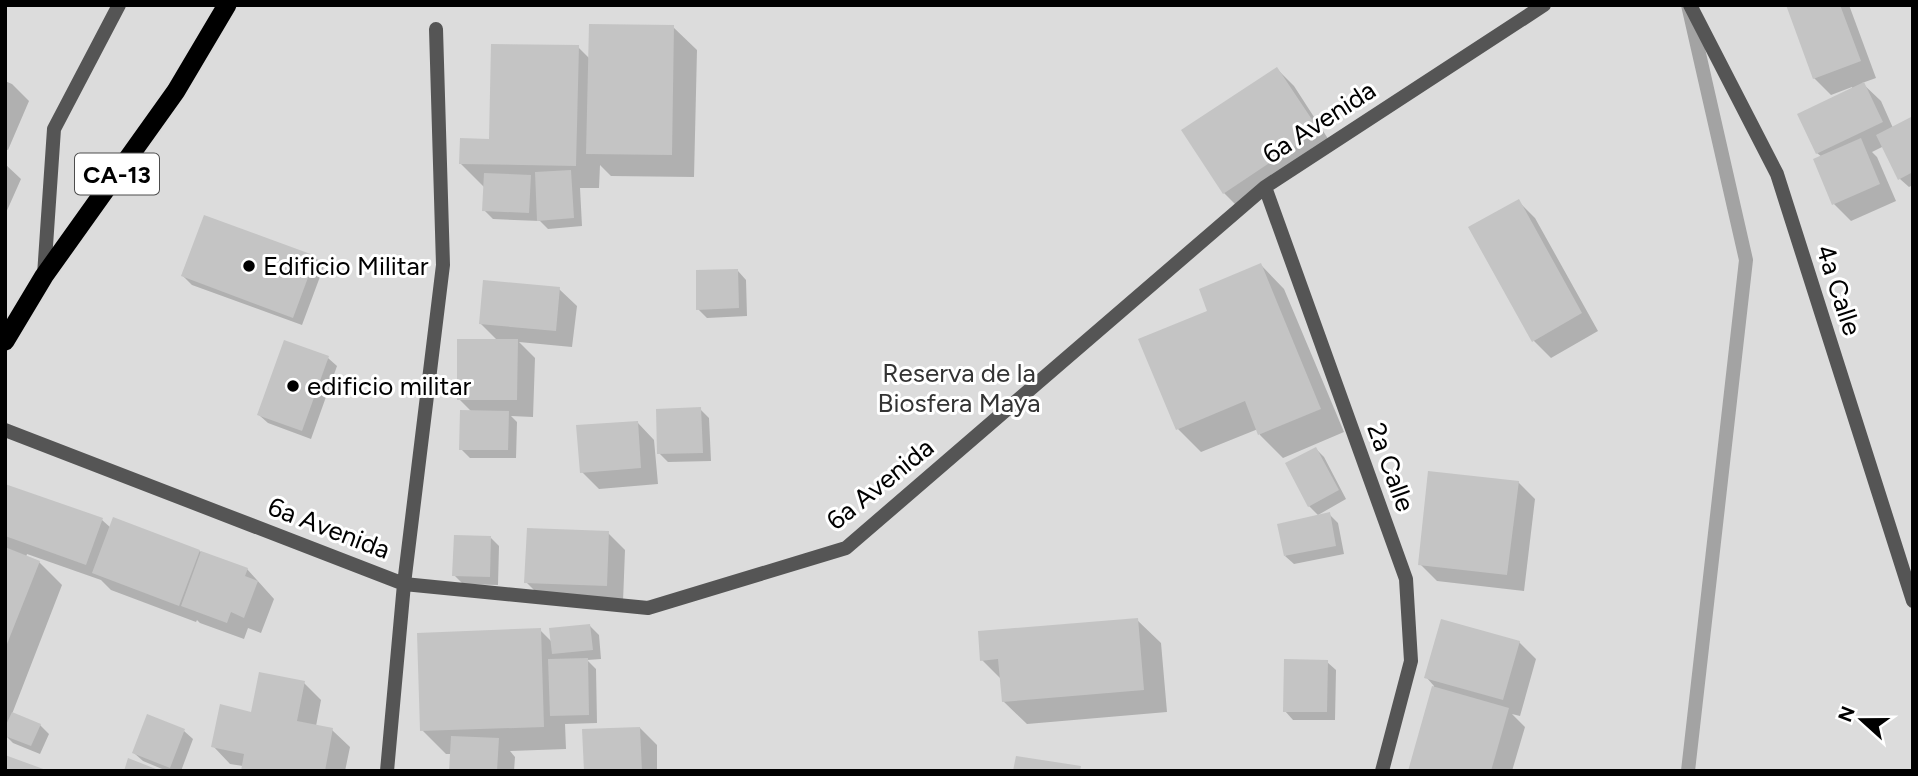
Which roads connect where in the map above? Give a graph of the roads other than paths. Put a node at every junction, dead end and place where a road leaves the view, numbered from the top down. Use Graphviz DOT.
graph roads {
  1 [pos="119,5"];
  2 [pos="227,5"];
  3 [pos="1544,5"];
  4 [pos="1690,5"];
  5 [pos="436,29"];
  6 [pos="1265,187"];
  7 [pos="44,276"];
  8 [pos="5,341"];
  9 [pos="5,430"];
  10 [pos="404,584"];
  11 [pos="1913,601"];
  12 [pos="387,771"];
  13 [pos="1382,771"];
  1 -- 7 [label="street"];
  2 -- 7 [label="highway, CA-13"];
  3 -- 6 [label="street, 6a Avenida"];
  4 -- 11 [label="street, 4a Calle"];
  5 -- 10 [label="street"];
  6 -- 10 [label="street, 6a Avenida"];
  6 -- 13 [label="street, 2a Calle"];
  7 -- 8 [label="highway, CA-13"];
  9 -- 10 [label="street, 6a Avenida"];
  10 -- 12 [label="street"];
}
